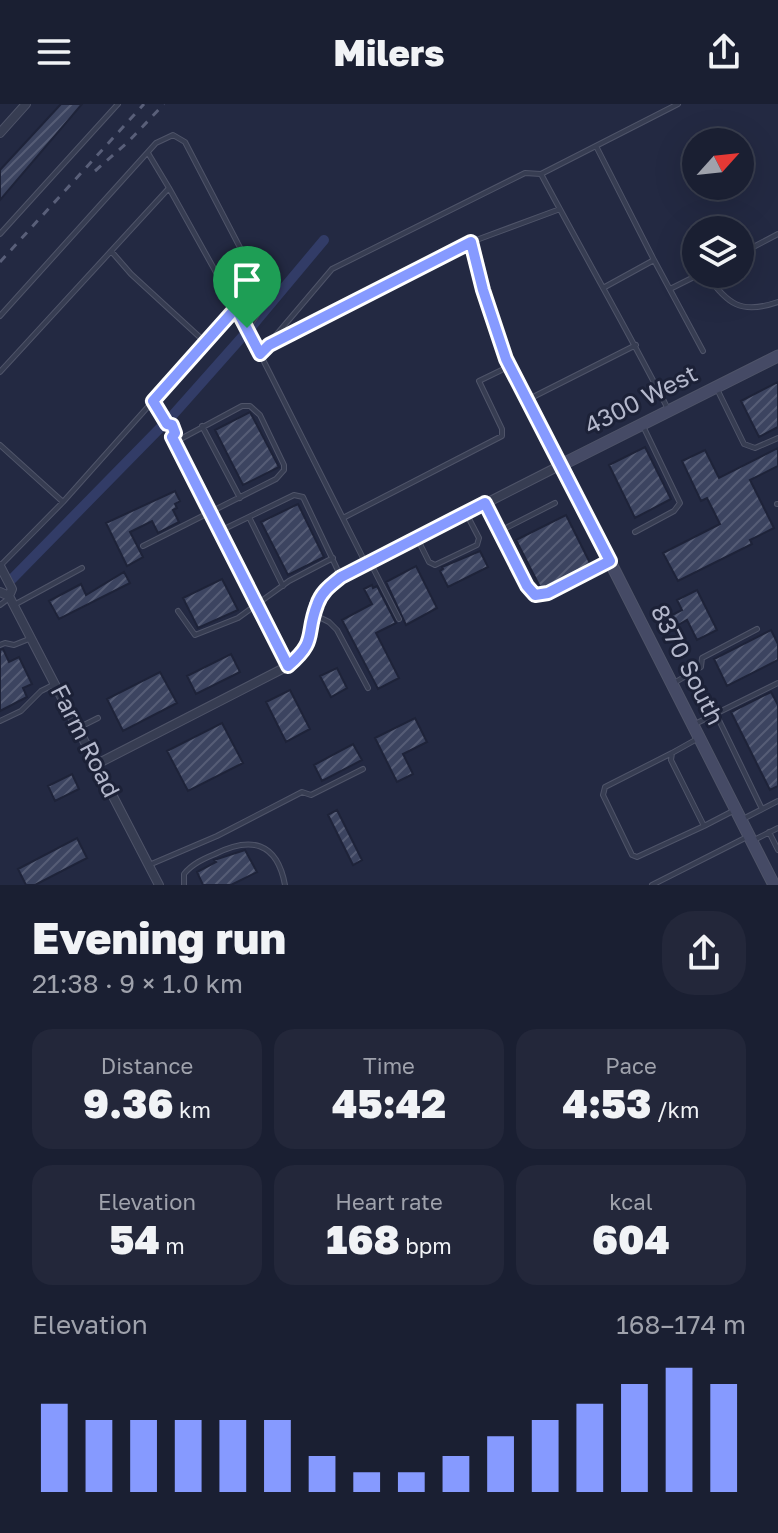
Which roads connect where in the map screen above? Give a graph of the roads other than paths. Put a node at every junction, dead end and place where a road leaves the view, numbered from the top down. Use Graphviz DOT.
graph roads {
  1 [pos="26,104"];
  2 [pos="118,104"];
  3 [pos="678,104"];
  4 [pos="0,133"];
  5 [pos="596,146"];
  6 [pos="148,152"];
  7 [pos="541,174"];
  8 [pos="169,188"];
  9 [pos="560,209"];
  10 [pos="0,234"];
  11 [pos="778,234"];
  12 [pos="471,242"];
  13 [pos="754,247"];
  14 [pos="111,251"];
  15 [pos="654,260"];
  16 [pos="682,284"];
  17 [pos="603,288"];
  18 [pos="716,288"];
  19 [pos="670,290"];
  20 [pos="778,302"];
  21 [pos="236,308"];
  22 [pos="0,316"];
  23 [pos="247,328"];
  24 [pos="205,342"];
  25 [pos="269,345"];
  26 [pos="636,345"];
  27 [pos="703,351"];
  28 [pos="260,354"];
  29 [pos="778,356"];
  30 [pos="510,366"];
  31 [pos="0,372"];
  32 [pos="716,387"];
  33 [pos="527,400"];
  34 [pos="153,401"];
  35 [pos="669,411"];
  36 [pos="642,424"];
  37 [pos="202,426"];
  38 [pos="778,438"];
  39 [pos="174,439"];
  40 [pos="0,445"];
  41 [pos="561,465"];
  42 [pos="240,498"];
  43 [pos="63,502"];
  44 [pos="485,503"];
  45 [pos="555,503"];
  46 [pos="211,513"];
  47 [pos="466,513"];
  48 [pos="249,517"];
  49 [pos="343,518"];
  50 [pos="220,531"];
  51 [pos="500,531"];
  52 [pos="635,532"];
  53 [pos="417,538"];
  54 [pos="143,546"];
  55 [pos="333,558"];
  56 [pos="610,561"];
  57 [pos="368,563"];
  58 [pos="0,566"];
  59 [pos="82,568"];
  60 [pos="341,577"];
  61 [pos="283,586"];
  62 [pos="0,592"];
  63 [pos="11,600"];
  64 [pos="257,604"];
  65 [pos="0,605"];
  66 [pos="178,611"];
  67 [pos="315,615"];
  68 [pos="399,619"];
  69 [pos="757,629"];
  70 [pos="32,639"];
  71 [pos="0,645"];
  72 [pos="288,666"];
  73 [pos="56,683"];
  74 [pos="778,683"];
  75 [pos="672,684"];
  76 [pos="368,688"];
  77 [pos="716,714"];
  78 [pos="98,718"];
  79 [pos="0,721"];
  80 [pos="693,725"];
  81 [pos="78,728"];
  82 [pos="699,737"];
  83 [pos="672,753"];
  84 [pos="97,764"];
  85 [pos="363,769"];
  86 [pos="778,801"];
  87 [pos="762,809"];
  88 [pos="739,815"];
  89 [pos="704,826"];
  90 [pos="778,828"];
  91 [pos="769,832"];
  92 [pos="750,838"];
  93 [pos="778,850"];
  94 [pos="149,865"];
  95 [pos="774,878"];
  96 [pos="159,885"];
  97 [pos="184,885"];
  98 [pos="285,885"];
  99 [pos="652,885"];
  1 -- 4 [label="street"];
  2 -- 10 [label="lane"];
  3 -- 5 [label="lane"];
  5 -- 7 [label="lane"];
  5 -- 15 [label="lane"];
  6 -- 8 [label="lane"];
  6 -- 22 [label="lane"];
  6 -- 23 [label="lane"];
  7 -- 9 [label="lane"];
  7 -- 25 [label="lane"];
  8 -- 14 [label="lane"];
  8 -- 21 [label="lane"];
  9 -- 12 [label="lane"];
  9 -- 17 [label="lane"];
  11 -- 13 [label="lane"];
  12 -- 25 [label="lane"];
  12 -- 30 [label="lane"];
  14 -- 24 [label="lane"];
  14 -- 31 [label="lane"];
  15 -- 17 [label="lane"];
  15 -- 19 [label="lane"];
  16 -- 19 [label="lane"];
  17 -- 26 [label="lane"];
  18 -- 20 [label="lane"];
  19 -- 27 [label="lane"];
  21 -- 23 [label="lane"];
  21 -- 24 [label="lane"];
  23 -- 28 [label="lane"];
  24 -- 34 [label="lane"];
  25 -- 28 [label="lane"];
  26 -- 33 [label="lane"];
  26 -- 35 [label="lane"];
  28 -- 49 [label="lane"];
  29 -- 32 [label="street, 4300 West"];
  30 -- 33 [label="lane"];
  30 -- 49 [label="lane"];
  32 -- 35 [label="street, 4300 West"];
  32 -- 38 [label="lane"];
  33 -- 41 [label="lane"];
  34 -- 39 [label="lane"];
  34 -- 43 [label="lane"];
  35 -- 36 [label="street, 4300 West"];
  36 -- 41 [label="street, 4300 West"];
  36 -- 52 [label="lane"];
  37 -- 39 [label="lane"];
  37 -- 42 [label="lane"];
  37 -- 42 [label="lane"];
  39 -- 46 [label="street"];
  40 -- 43 [label="lane"];
  41 -- 44 [label="street, 4300 West"];
  41 -- 56 [label="street, 8370 South"];
  42 -- 46 [label="lane"];
  43 -- 58 [label="lane"];
  44 -- 47 [label="street, 4300 West"];
  44 -- 51 [label="lane"];
  45 -- 51 [label="lane"];
  46 -- 50 [label="street"];
  46 -- 54 [label="lane"];
  47 -- 53 [label="street, 4300 West"];
  47 -- 53 [label="lane"];
  48 -- 50 [label="lane"];
  48 -- 55 [label="lane"];
  48 -- 61 [label="lane"];
  49 -- 57 [label="lane"];
  50 -- 64 [label="street"];
  51 -- 56 [label="lane"];
  53 -- 57 [label="street, 4300 West"];
  55 -- 60 [label="lane"];
  55 -- 61 [label="lane"];
  56 -- 75 [label="street, 8370 South"];
  57 -- 60 [label="street, 4300 West"];
  57 -- 68 [label="lane"];
  58 -- 63 [label="street, Farm Road"];
  59 -- 63 [label="lane"];
  60 -- 67 [label="street, 4300 West"];
  61 -- 64 [label="lane"];
  62 -- 63 [label="street"];
  63 -- 65 [label="lane"];
  63 -- 70 [label="street, Farm Road"];
  64 -- 66 [label="lane"];
  64 -- 72 [label="street"];
  67 -- 72 [label="street, 4300 West"];
  67 -- 76 [label="lane"];
  69 -- 75 [label="lane"];
  70 -- 71 [label="lane"];
  70 -- 73 [label="street, Farm Road"];
  72 -- 84 [label="street, 4300 West"];
  73 -- 79 [label="lane"];
  73 -- 81 [label="street, Farm Road"];
  74 -- 77 [label="lane"];
  75 -- 80 [label="street, 8370 South"];
  77 -- 80 [label="lane"];
  77 -- 87 [label="lane"];
  78 -- 81 [label="lane"];
  80 -- 82 [label="street, 8370 South"];
  81 -- 84 [label="street, Farm Road"];
  82 -- 83 [label="lane"];
  82 -- 88 [label="street, 8370 South"];
  83 -- 89 [label="lane"];
  83 -- 89 [label="lane"];
  84 -- 94 [label="street, Farm Road"];
  85 -- 94 [label="lane"];
  86 -- 87 [label="lane"];
  87 -- 88 [label="lane"];
  88 -- 89 [label="lane"];
  88 -- 92 [label="street, 8370 South"];
  90 -- 91 [label="lane"];
  91 -- 92 [label="lane"];
  91 -- 93 [label="lane"];
  92 -- 95 [label="street, 8370 South"];
  92 -- 99 [label="lane"];
  94 -- 96 [label="street, Farm Road"];
  97 -- 98 [label="lane"];
}
